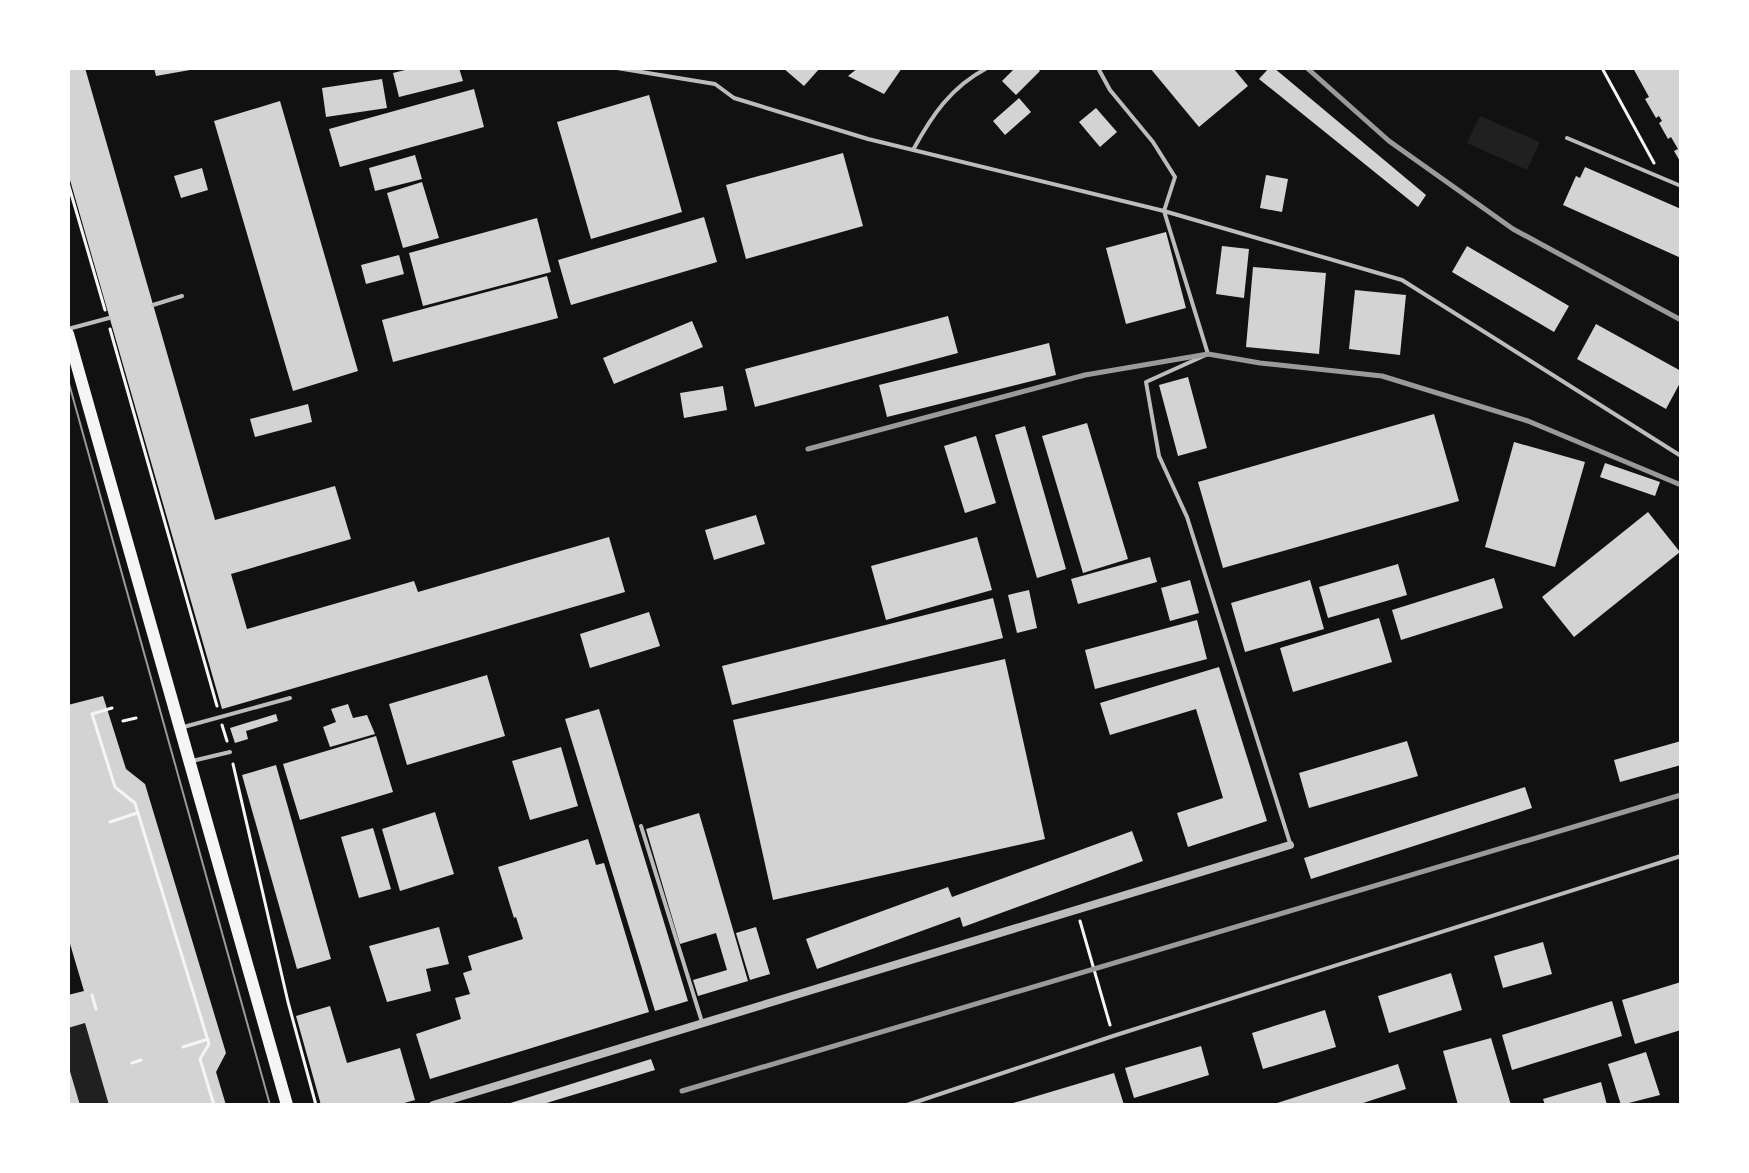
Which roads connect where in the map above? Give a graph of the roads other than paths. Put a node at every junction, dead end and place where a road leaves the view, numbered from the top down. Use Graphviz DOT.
graph roads {
  1 [pos="617,68"];
  2 [pos="987,68"];
  3 [pos="1098,68"];
  4 [pos="1567,138"];
  5 [pos="913,150"];
  6 [pos="1681,186"];
  7 [pos="1164,211"];
  8 [pos="182,296"];
  9 [pos="153,305"];
  10 [pos="108,318"];
  11 [pos="68,331"];
  12 [pos="1681,456"];
  13 [pos="290,698"];
  14 [pos="180,728"];
  15 [pos="230,752"];
  16 [pos="190,762"];
  17 [pos="641,826"];
  18 [pos="1290,845"];
  19 [pos="1681,856"];
  20 [pos="702,1024"];
  21 [pos="287,1105"];
  22 [pos="433,1105"];
  23 [pos="907,1105"];
  1 -- 5 [label="lane"];
  2 -- 5 [label="lane"];
  3 -- 7 [label="lane"];
  4 -- 6 [label="lane"];
  5 -- 7 [label="lane"];
  7 -- 12 [label="lane"];
  7 -- 18 [label="lane"];
  8 -- 9 [label="lane"];
  10 -- 11 [label="lane"];
  11 -- 14 [label="main road"];
  13 -- 14 [label="lane"];
  14 -- 16 [label="main road"];
  15 -- 16 [label="lane"];
  16 -- 21 [label="main road"];
  17 -- 20 [label="lane"];
  18 -- 20 [label="street"];
  19 -- 23 [label="lane"];
  20 -- 22 [label="street"];
}
